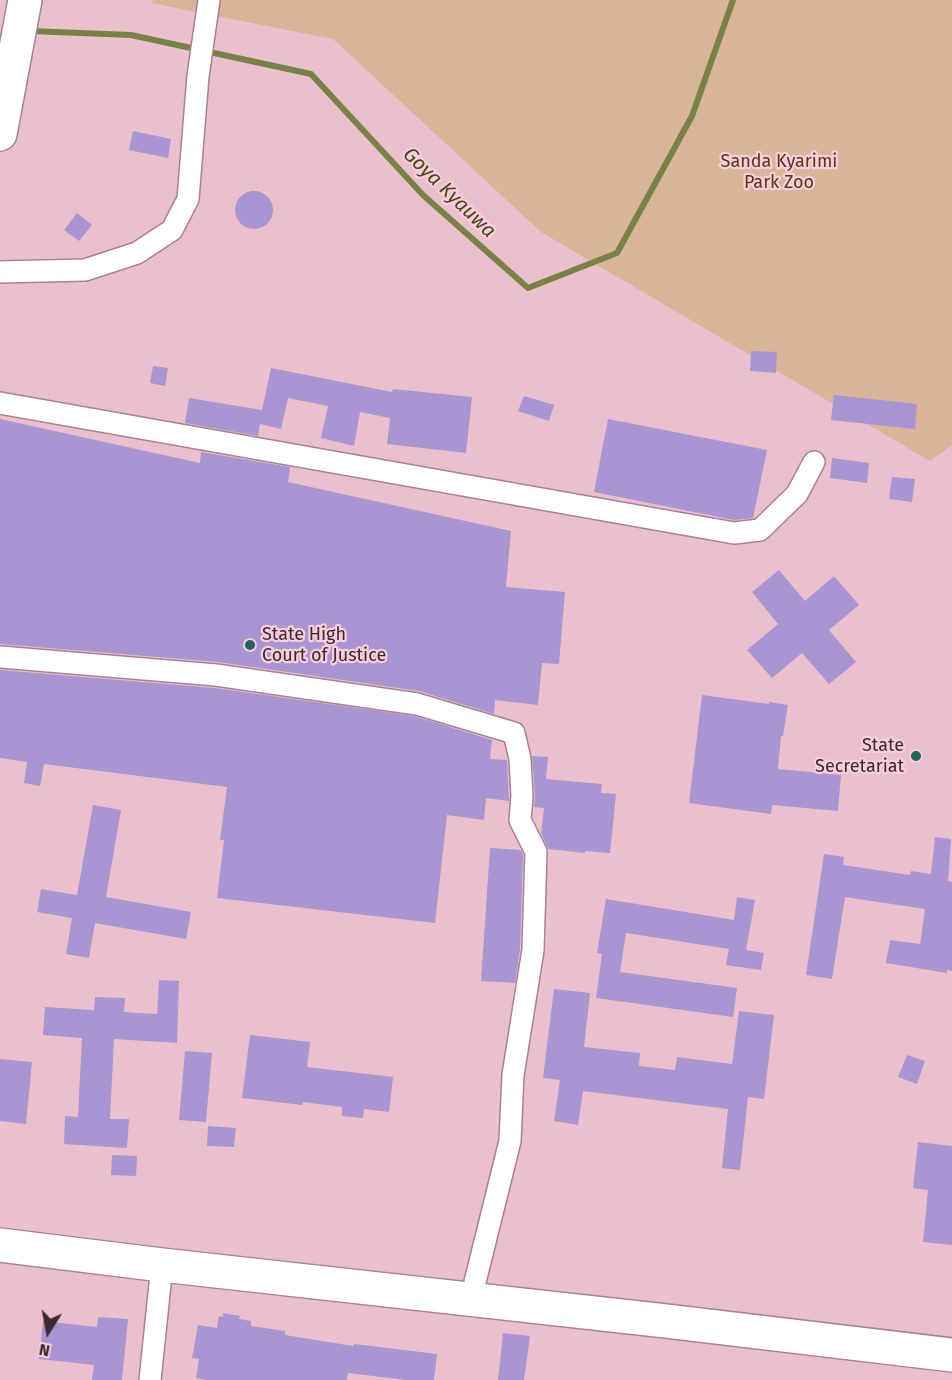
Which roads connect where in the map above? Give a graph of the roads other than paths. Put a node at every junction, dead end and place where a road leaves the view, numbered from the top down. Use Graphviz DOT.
graph roads {
  1 [pos="25,0"];
  2 [pos="208,5"];
  3 [pos="0,134"];
  4 [pos="0,272"];
  5 [pos="0,403"];
  6 [pos="814,462"];
  7 [pos="0,657"];
  8 [pos="0,1229"];
  9 [pos="0,1245"];
  10 [pos="162,1265"];
  11 [pos="475,1282"];
  12 [pos="952,1336"];
  13 [pos="952,1355"];
  14 [pos="150,1380"];
  1 -- 3 [label="main road"];
  2 -- 4 [label="street"];
  5 -- 6 [label="street"];
  7 -- 11 [label="street"];
  8 -- 11 [label="main road"];
  9 -- 10 [label="main road"];
  10 -- 13 [label="main road"];
  10 -- 14 [label="street"];
  11 -- 12 [label="main road"];
}
